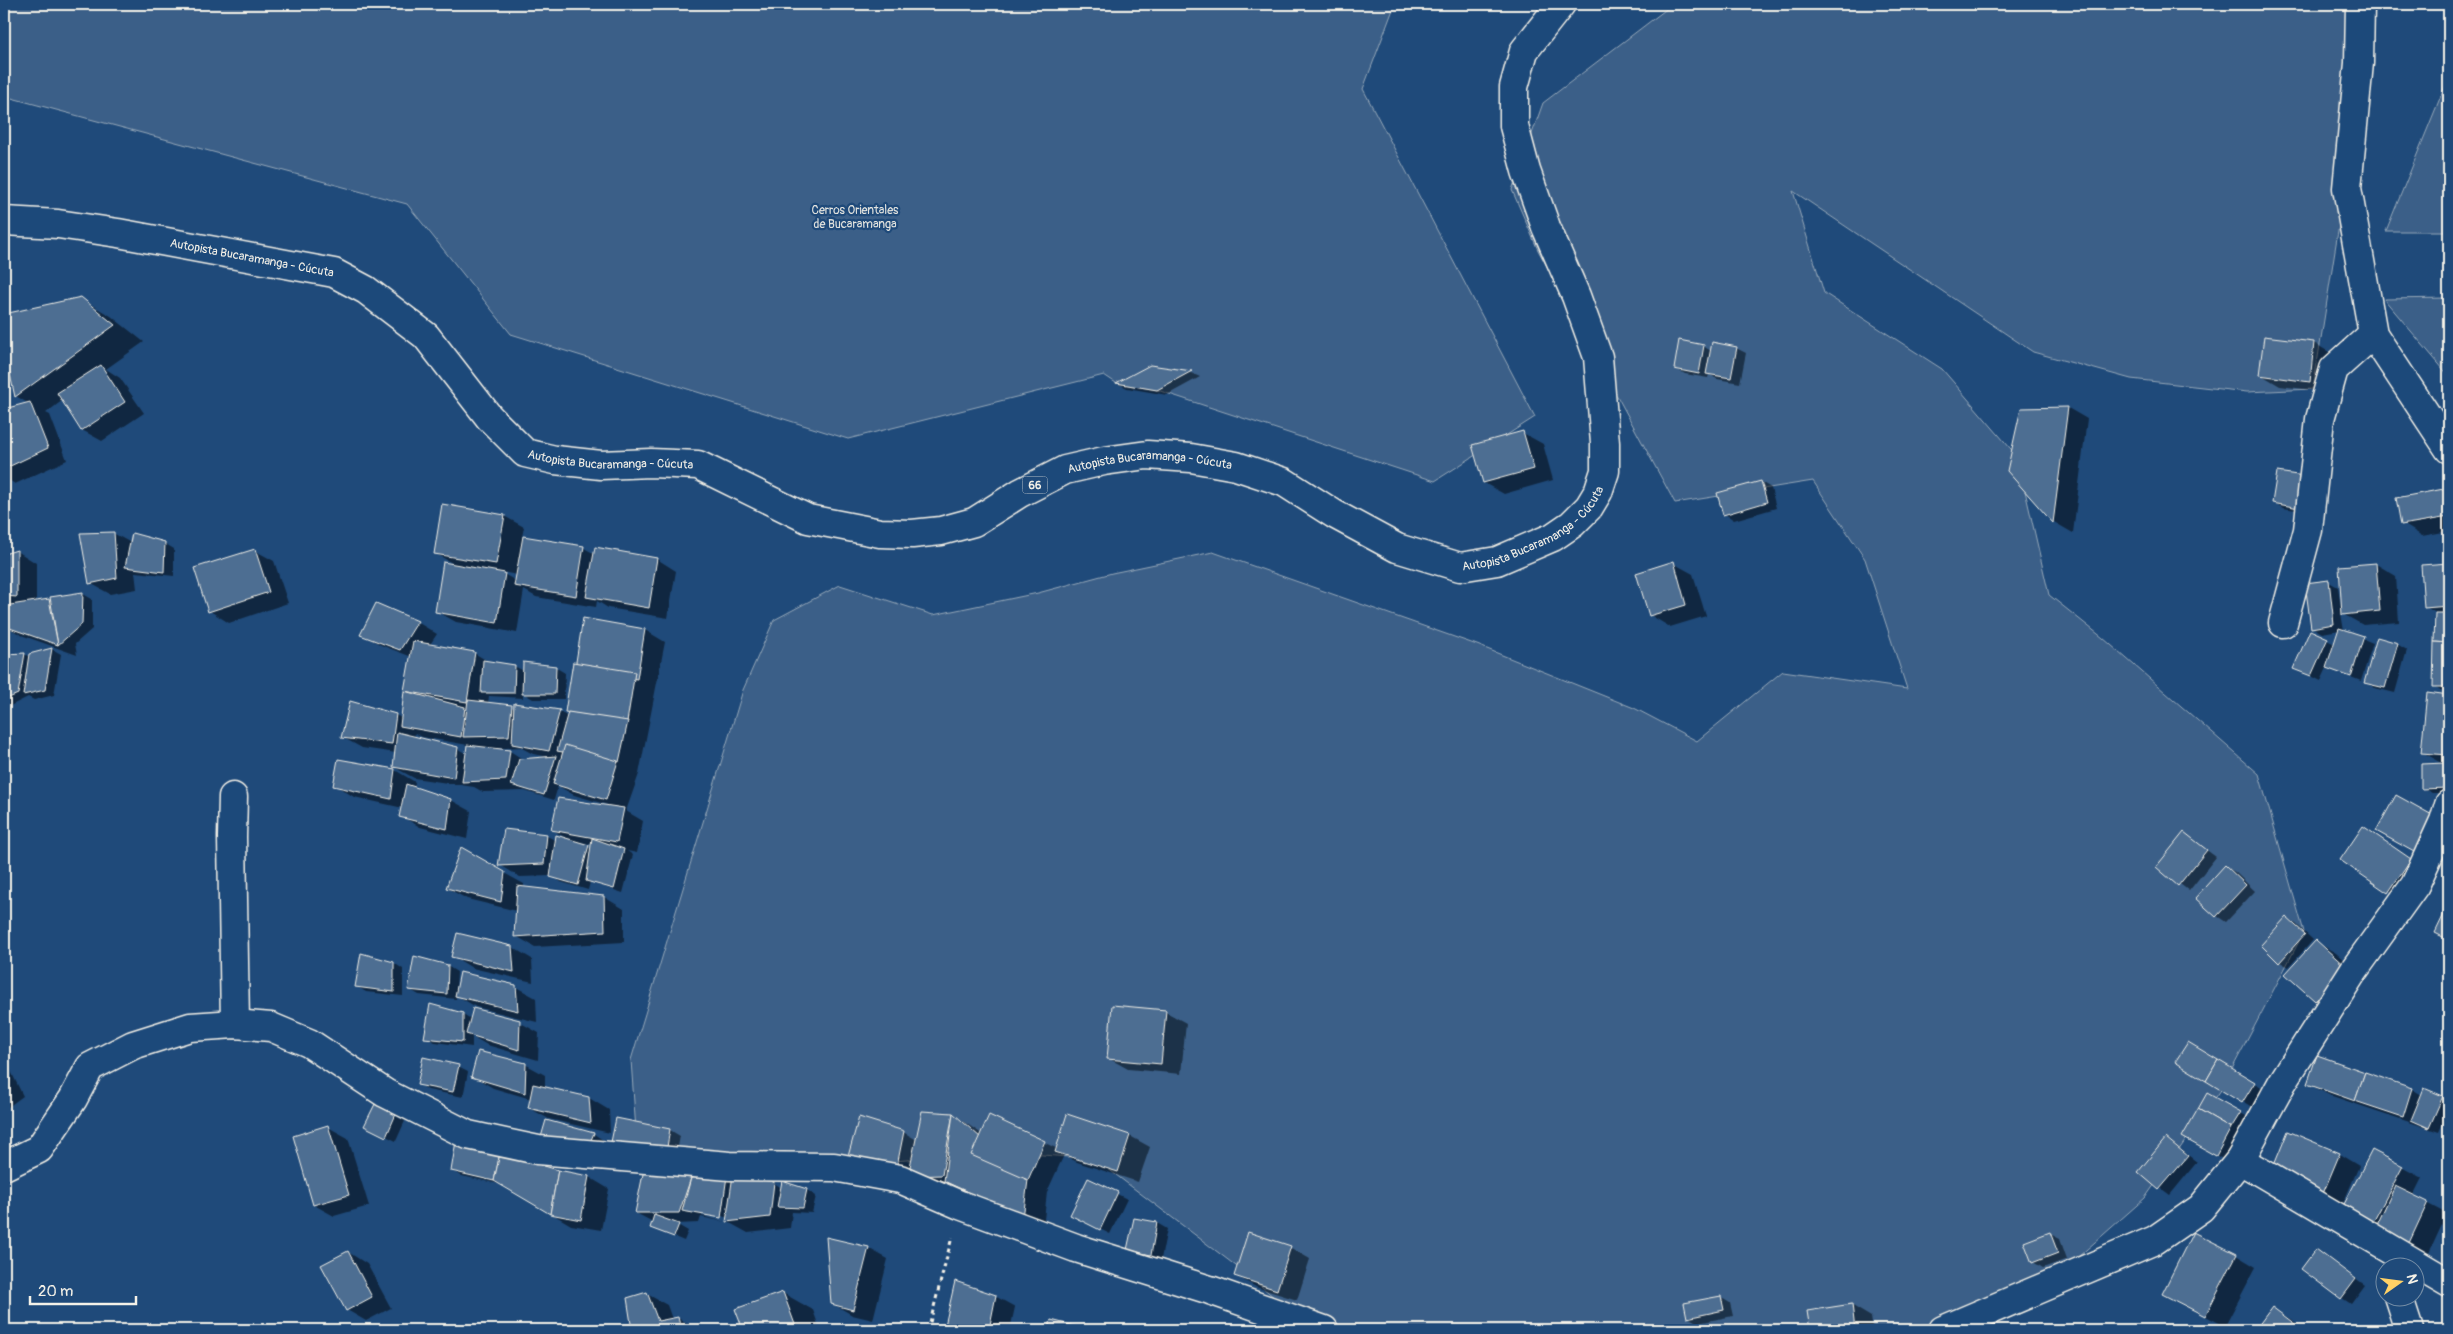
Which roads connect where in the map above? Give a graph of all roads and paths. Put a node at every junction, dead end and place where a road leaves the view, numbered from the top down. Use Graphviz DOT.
graph roads {
  1 [pos="1562,4"];
  2 [pos="2360,4"];
  3 [pos="4,221"];
  4 [pos="2373,334"];
  5 [pos="2449,449"];
  6 [pos="2283,623"];
  7 [pos="233,797"];
  8 [pos="2449,804"];
  9 [pos="235,1024"];
  10 [pos="2240,1160"];
  11 [pos="4,1166"];
  12 [pos="960,1205"];
  13 [pos="2388,1256"];
  14 [pos="2426,1273"];
  15 [pos="2449,1283"];
  16 [pos="2401,1306"];
  17 [pos="928,1330"];
  18 [pos="1324,1330"];
  19 [pos="1943,1330"];
  20 [pos="2409,1330"];
  1 -- 3 [label="main road, Autopista Bucaramanga - Cúcuta / 66"];
  2 -- 4 [label="main road"];
  4 -- 5 [label="main road"];
  4 -- 6 [label="main road"];
  7 -- 9 [label="main road"];
  8 -- 10 [label="main road"];
  9 -- 11 [label="main road"];
  9 -- 12 [label="main road"];
  10 -- 13 [label="main road"];
  10 -- 19 [label="main road"];
  12 -- 17 [label="path"];
  12 -- 18 [label="main road"];
  14 -- 15 [label="main road"];
  16 -- 20 [label="main road"];
}
